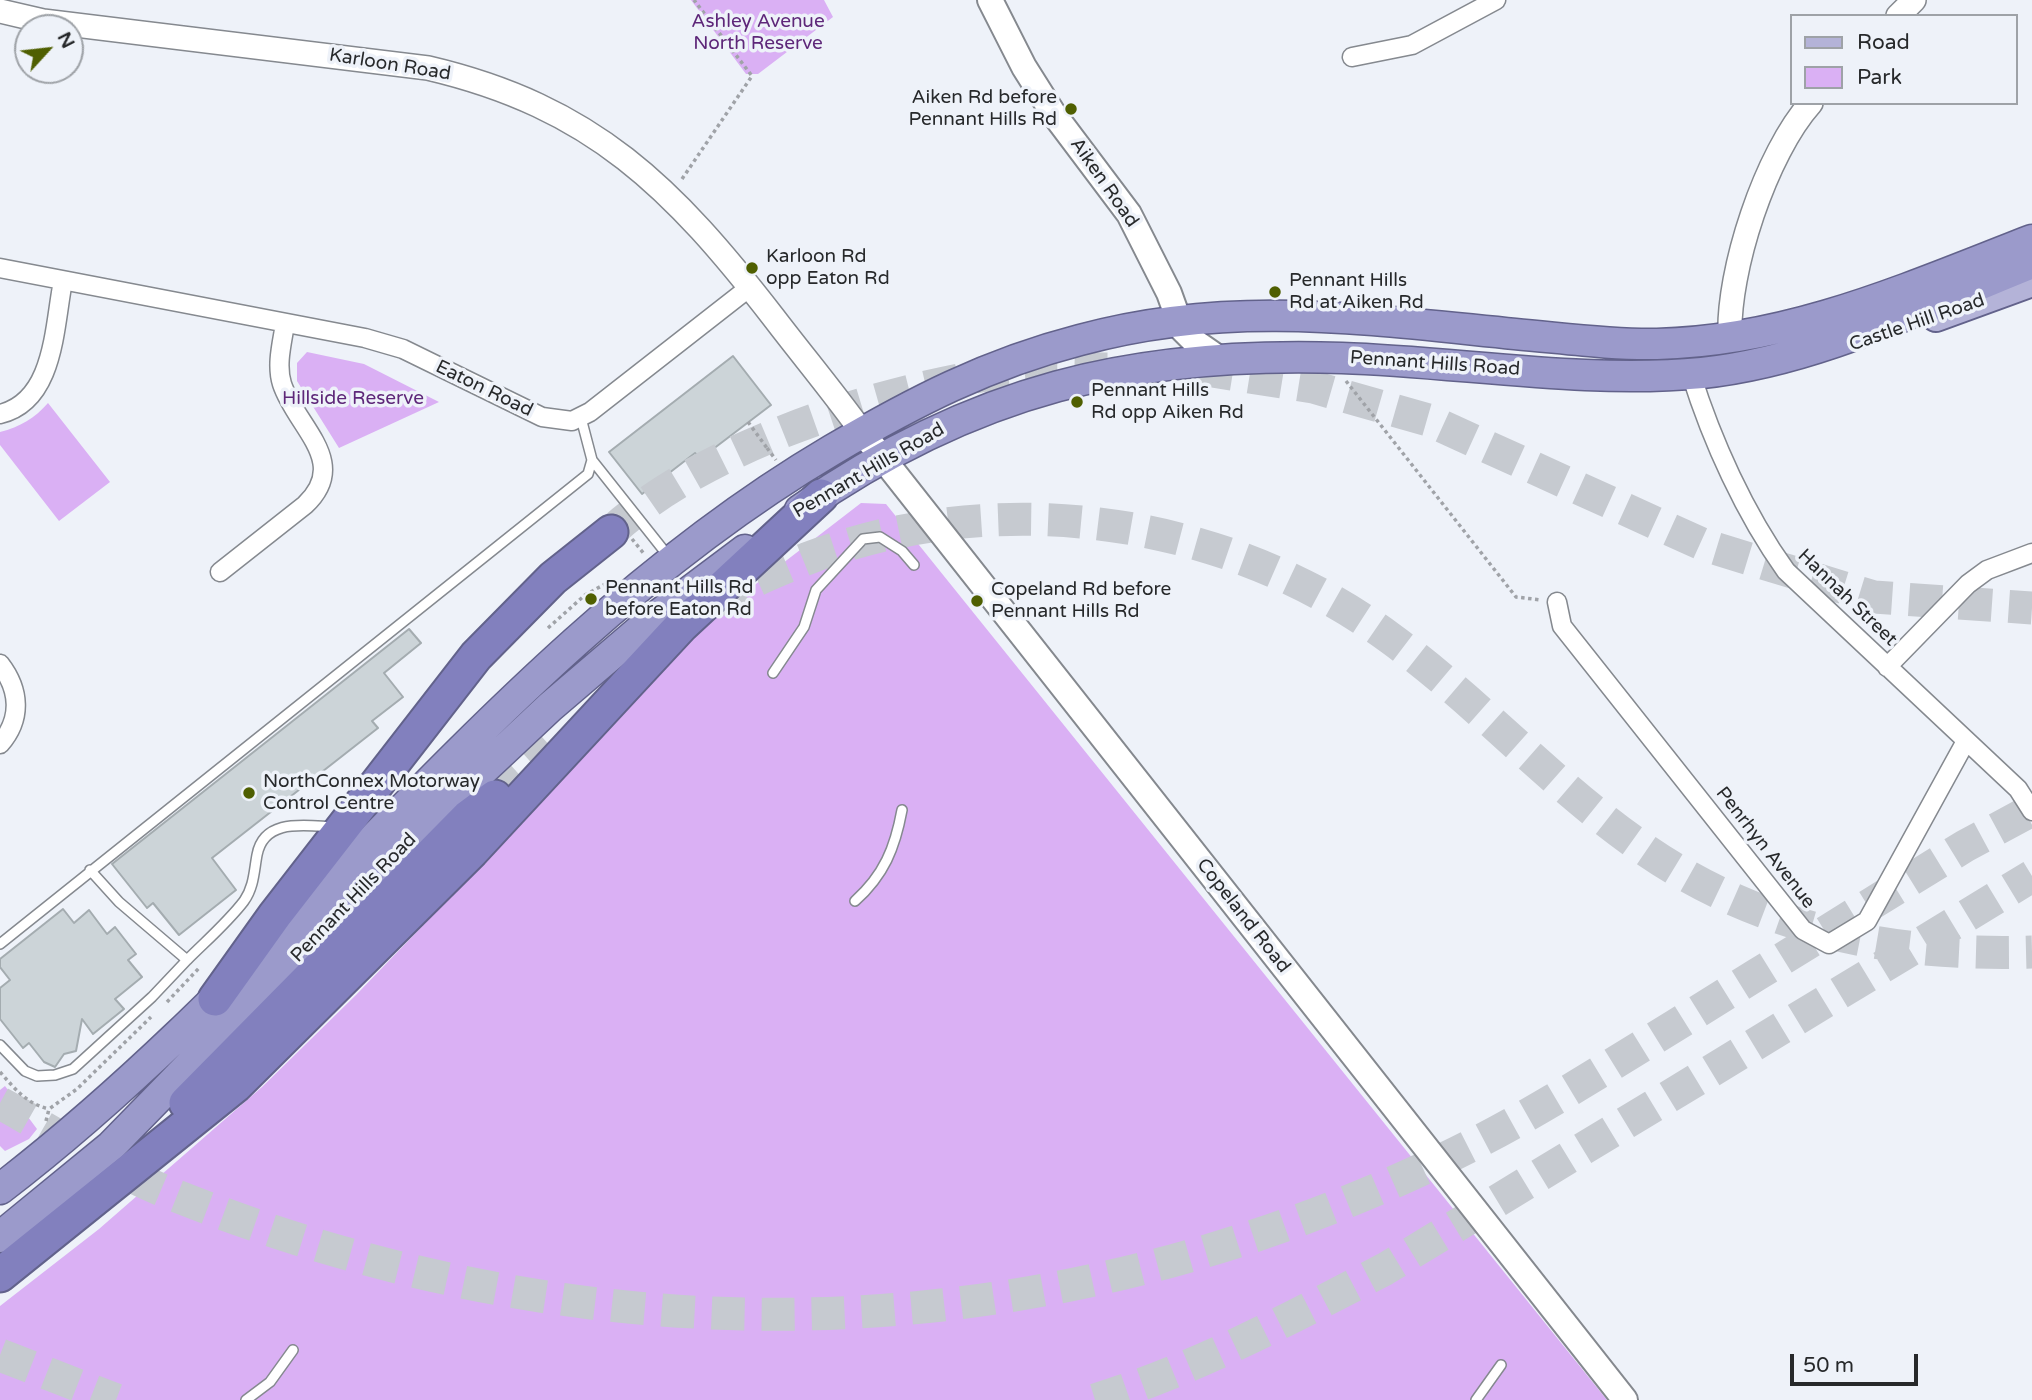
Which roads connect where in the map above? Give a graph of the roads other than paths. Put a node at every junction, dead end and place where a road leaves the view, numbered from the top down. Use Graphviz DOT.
graph roads {
  1 [pos="990,0"];
  2 [pos="1496,0"];
  3 [pos="1914,0"];
  4 [pos="0,11"];
  5 [pos="1900,14"];
  6 [pos="1352,57"];
  7 [pos="1810,105"];
  8 [pos="2032,240"];
  9 [pos="2032,264"];
  10 [pos="0,268"];
  11 [pos="63,281"];
  12 [pos="2032,282"];
  13 [pos="750,287"];
  14 [pos="285,324"];
  15 [pos="1730,338"];
  16 [pos="1173,344"];
  17 [pos="1799,353"];
  18 [pos="1220,359"];
  19 [pos="1691,374"];
  20 [pos="0,414"];
  21 [pos="581,418"];
  22 [pos="862,432"];
  23 [pos="884,459"];
  24 [pos="592,460"];
  25 [pos="821,496"];
  26 [pos="611,532"];
  27 [pos="2032,553"];
  28 [pos="672,562"];
  29 [pos="914,565"];
  30 [pos="220,572"];
  31 [pos="1557,602"];
  32 [pos="0,664"];
  33 [pos="1887,667"];
  34 [pos="773,673"];
  35 [pos="1966,741"];
  36 [pos="0,744"];
  37 [pos="495,797"];
  38 [pos="902,810"];
  39 [pos="2032,811"];
  40 [pos="350,820"];
  41 [pos="90,870"];
  42 [pos="855,901"];
  43 [pos="0,944"];
  44 [pos="187,960"];
  45 [pos="215,999"];
  46 [pos="0,1045"];
  47 [pos="167,1121"];
  48 [pos="0,1189"];
  49 [pos="108,1191"];
  50 [pos="0,1237"];
  51 [pos="0,1256"];
  52 [pos="0,1275"];
  53 [pos="293,1350"];
  54 [pos="1501,1365"];
  55 [pos="246,1400"];
  56 [pos="1476,1400"];
  57 [pos="1625,1400"];
  1 -- 16 [label="main road, Aiken Road"];
  2 -- 6 [label="street"];
  3 -- 5 [label="street"];
  4 -- 13 [label="street, Karloon Road"];
  7 -- 15 [label="street"];
  8 -- 15 [label="highway, Pennant Hills Road"];
  9 -- 17 [label="highway, Pennant Hills Road"];
  10 -- 11 [label="street, Eaton Road"];
  11 -- 14 [label="street, Eaton Road"];
  11 -- 20 [label="street"];
  12 -- 17 [label="main road, Castle Hill Road"];
  13 -- 21 [label="street"];
  13 -- 22 [label="street"];
  14 -- 21 [label="street, Eaton Road"];
  14 -- 30 [label="street"];
  15 -- 16 [label="highway, Pennant Hills Road"];
  16 -- 18 [label="highway, Pennant Hills Road"];
  16 -- 18 [label="main road, Aiken Road"];
  16 -- 22 [label="highway, Pennant Hills Road"];
  16 -- 23 [label="highway, Pennant Hills Road"];
  17 -- 19 [label="highway, Pennant Hills Road"];
  18 -- 19 [label="highway, Pennant Hills Road"];
  19 -- 33 [label="street, Hannah Street"];
  21 -- 24 [label="lane"];
  22 -- 23 [label="main road, Copeland Road"];
  22 -- 28 [label="highway, Pennant Hills Road"];
  23 -- 25 [label="highway, Pennant Hills Road"];
  23 -- 57 [label="main road, Copeland Road"];
  24 -- 28 [label="lane"];
  24 -- 41 [label="lane"];
  25 -- 49 [label="highway"];
  25 -- 50 [label="highway, Pennant Hills Road"];
  26 -- 40 [label="highway"];
  27 -- 33 [label="street"];
  28 -- 45 [label="highway, Pennant Hills Road"];
  29 -- 34 [label="lane"];
  31 -- 35 [label="street, Penrhyn Avenue"];
  32 -- 36 [label="street"];
  33 -- 35 [label="street, Hannah Street"];
  35 -- 39 [label="street, Hannah Street"];
  37 -- 47 [label="highway"];
  38 -- 42 [label="lane"];
  40 -- 44 [label="lane"];
  40 -- 45 [label="highway"];
  41 -- 43 [label="lane"];
  41 -- 44 [label="lane"];
  44 -- 46 [label="lane"];
  45 -- 48 [label="highway, Pennant Hills Road"];
  47 -- 49 [label="highway"];
  47 -- 51 [label="highway"];
  49 -- 52 [label="highway"];
  53 -- 55 [label="lane"];
  54 -- 56 [label="lane"];
}
